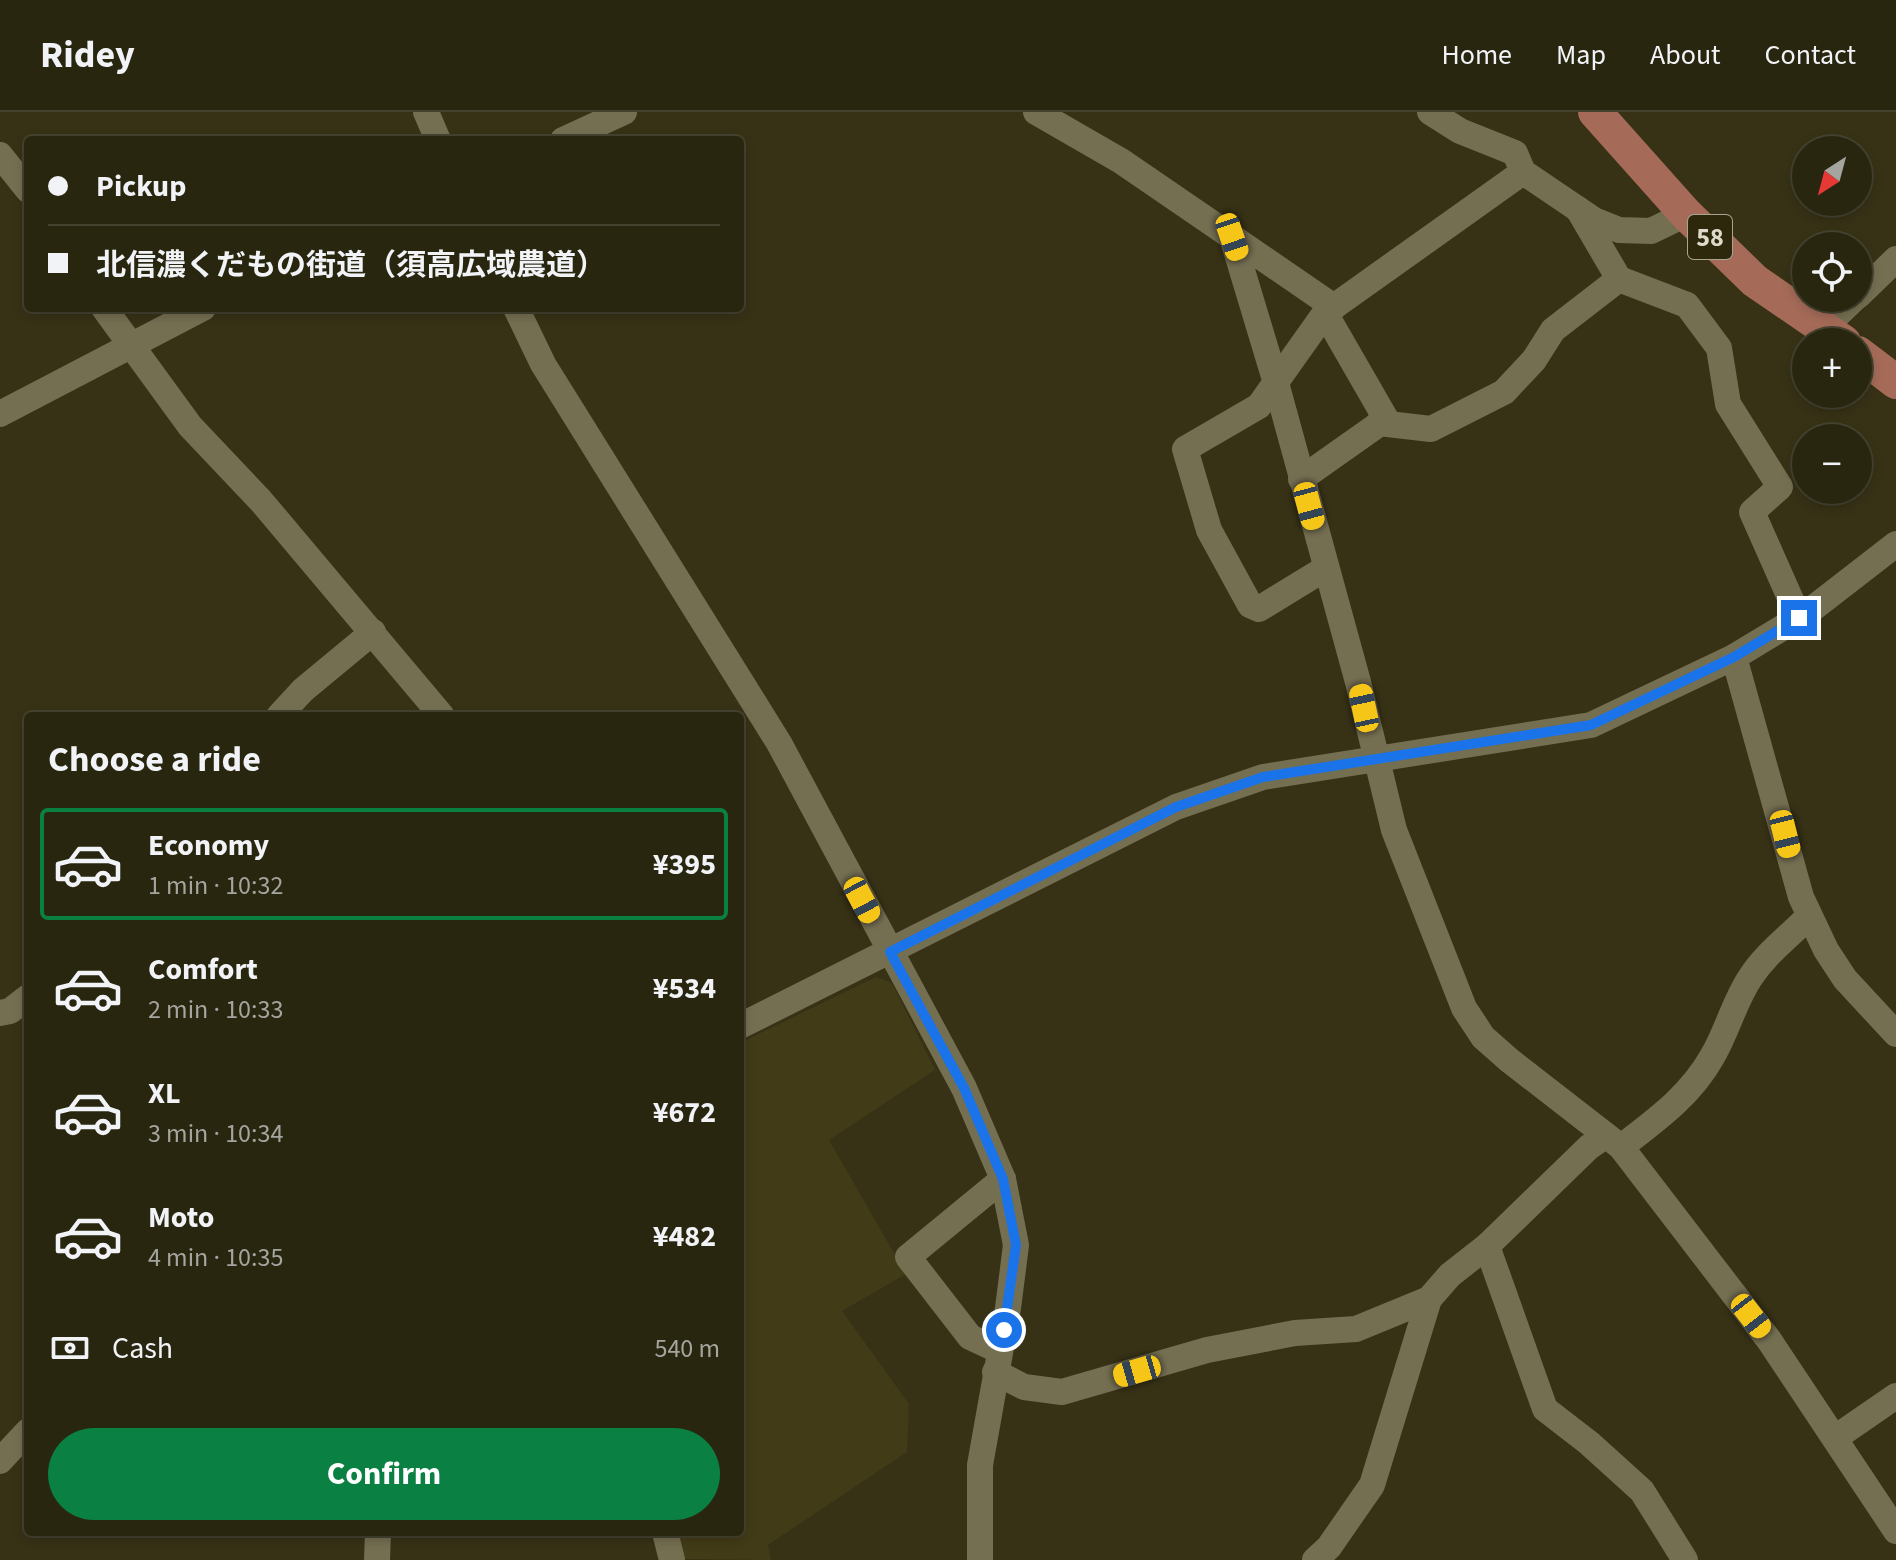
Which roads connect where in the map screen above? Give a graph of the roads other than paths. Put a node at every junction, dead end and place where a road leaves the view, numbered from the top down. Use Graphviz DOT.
graph roads {
  1 [pos="426,112"];
  2 [pos="624,112"];
  3 [pos="1036,112"];
  4 [pos="1430,112"];
  5 [pos="1595,112"];
  6 [pos="436,136"];
  7 [pos="572,136"];
  8 [pos="0,155"];
  9 [pos="1523,172"];
  10 [pos="24,185"];
  11 [pos="1578,209"];
  12 [pos="1686,214"];
  13 [pos="1232,237"];
  14 [pos="1896,259"];
  15 [pos="1619,279"];
  16 [pos="1872,282"];
  17 [pos="1329,310"];
  18 [pos="107,312"];
  19 [pos="195,312"];
  20 [pos="518,312"];
  21 [pos="1825,328"];
  22 [pos="131,345"];
  23 [pos="1872,364"];
  24 [pos="1896,382"];
  25 [pos="1276,383"];
  26 [pos="0,414"];
  27 [pos="1379,423"];
  28 [pos="1301,479"];
  29 [pos="1896,544"];
  30 [pos="1326,568"];
  31 [pos="1799,618"];
  32 [pos="373,632"];
  33 [pos="1734,657"];
  34 [pos="283,712"];
  35 [pos="439,712"];
  36 [pos="1375,760"];
  37 [pos="1809,916"];
  38 [pos="890,952"];
  39 [pos="24,1000"];
  40 [pos="0,1013"];
  41 [pos="744,1024"];
  42 [pos="1896,1034"];
  43 [pos="1613,1142"];
  44 [pos="1003,1179"];
  45 [pos="1487,1246"];
  46 [pos="1429,1299"];
  47 [pos="998,1362"];
  48 [pos="1896,1396"];
  49 [pos="24,1435"];
  50 [pos="1835,1438"];
  51 [pos="0,1461"];
  52 [pos="1896,1531"];
  53 [pos="378,1536"];
  54 [pos="666,1536"];
  55 [pos="377,1560"];
  56 [pos="672,1560"];
  57 [pos="980,1560"];
  58 [pos="1315,1560"];
  59 [pos="1685,1560"];
  1 -- 6 [label="street"];
  2 -- 7 [label="street"];
  3 -- 13 [label="street"];
  4 -- 9 [label="street"];
  5 -- 12 [label="main road, 58"];
  8 -- 10 [label="street"];
  9 -- 11 [label="street"];
  9 -- 17 [label="street"];
  11 -- 12 [label="street"];
  11 -- 15 [label="street"];
  12 -- 21 [label="main road, 58"];
  13 -- 17 [label="street"];
  13 -- 25 [label="street"];
  14 -- 16 [label="street"];
  15 -- 27 [label="street"];
  15 -- 31 [label="street"];
  17 -- 25 [label="street"];
  17 -- 27 [label="street"];
  18 -- 22 [label="street"];
  19 -- 22 [label="street"];
  20 -- 38 [label="street"];
  22 -- 26 [label="street"];
  22 -- 32 [label="street"];
  23 -- 24 [label="main road"];
  25 -- 28 [label="street"];
  25 -- 30 [label="street"];
  27 -- 28 [label="street"];
  28 -- 30 [label="street"];
  29 -- 31 [label="street"];
  30 -- 36 [label="street"];
  31 -- 33 [label="street"];
  32 -- 34 [label="street"];
  32 -- 35 [label="street"];
  33 -- 36 [label="street"];
  33 -- 37 [label="street"];
  36 -- 38 [label="street"];
  36 -- 43 [label="street"];
  37 -- 42 [label="street"];
  37 -- 43 [label="street"];
  38 -- 41 [label="street"];
  38 -- 44 [label="street"];
  39 -- 40 [label="street"];
  43 -- 45 [label="street"];
  43 -- 50 [label="street"];
  44 -- 47 [label="street"];
  44 -- 47 [label="street"];
  45 -- 46 [label="street"];
  45 -- 59 [label="street"];
  46 -- 47 [label="street"];
  46 -- 58 [label="street"];
  47 -- 57 [label="street"];
  48 -- 50 [label="street"];
  49 -- 51 [label="street"];
  50 -- 52 [label="street"];
  53 -- 55 [label="street"];
  54 -- 56 [label="street"];
}
